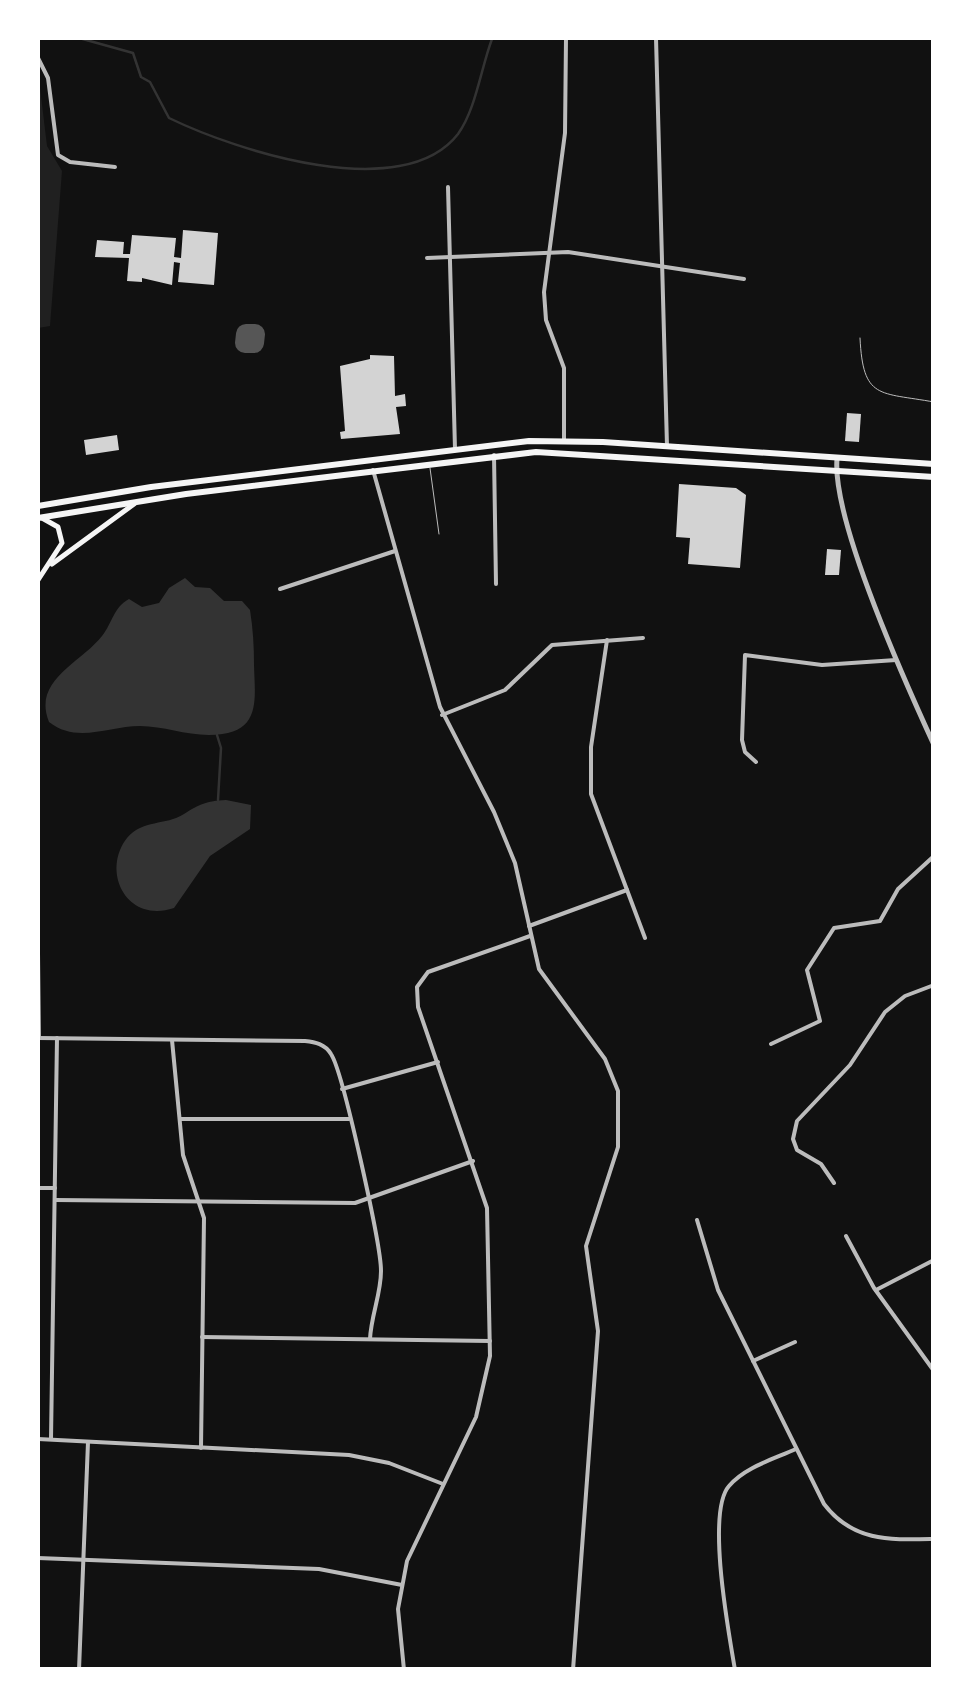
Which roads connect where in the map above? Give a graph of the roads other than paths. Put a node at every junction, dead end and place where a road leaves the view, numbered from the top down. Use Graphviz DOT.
graph roads {
  1 [pos="566,38"];
  2 [pos="656,38"];
  3 [pos="38,58"];
  4 [pos="115,167"];
  5 [pos="448,187"];
  6 [pos="549,251"];
  7 [pos="450,257"];
  8 [pos="427,258"];
  9 [pos="662,264"];
  10 [pos="744,280"];
  11 [pos="860,338"];
  12 [pos="934,402"];
  13 [pos="564,440"];
  14 [pos="667,446"];
  15 [pos="455,449"];
  16 [pos="494,456"];
  17 [pos="838,458"];
  18 [pos="934,461"];
  19 [pos="430,463"];
  20 [pos="373,470"];
  21 [pos="836,471"];
  22 [pos="934,477"];
  23 [pos="144,500"];
  24 [pos="38,506"];
  25 [pos="38,518"];
  26 [pos="439,534"];
  27 [pos="394,551"];
  28 [pos="52,564"];
  29 [pos="38,580"];
  30 [pos="496,584"];
  31 [pos="280,589"];
  32 [pos="643,638"];
  33 [pos="607,640"];
  34 [pos="896,660"];
  35 [pos="442,715"];
  36 [pos="934,745"];
  37 [pos="756,762"];
  38 [pos="934,856"];
  39 [pos="628,890"];
  40 [pos="529,926"];
  41 [pos="530,936"];
  42 [pos="645,938"];
  43 [pos="38,953"];
  44 [pos="934,985"];
  45 [pos="38,1038"];
  46 [pos="57,1038"];
  47 [pos="172,1040"];
  48 [pos="771,1044"];
  49 [pos="438,1062"];
  50 [pos="342,1088"];
  51 [pos="180,1119"];
  52 [pos="348,1119"];
  53 [pos="473,1161"];
  54 [pos="834,1184"];
  55 [pos="38,1188"];
  56 [pos="55,1188"];
  57 [pos="54,1200"];
  58 [pos="368,1201"];
  59 [pos="202,1202"];
  60 [pos="697,1220"];
  61 [pos="846,1236"];
  62 [pos="934,1260"];
  63 [pos="876,1291"];
  64 [pos="202,1337"];
  65 [pos="370,1339"];
  66 [pos="490,1341"];
  67 [pos="795,1342"];
  68 [pos="753,1361"];
  69 [pos="934,1371"];
  70 [pos="38,1439"];
  71 [pos="51,1440"];
  72 [pos="88,1442"];
  73 [pos="201,1448"];
  74 [pos="796,1449"];
  75 [pos="443,1484"];
  76 [pos="934,1539"];
  77 [pos="38,1558"];
  78 [pos="84,1560"];
  79 [pos="402,1585"];
  80 [pos="79,1670"];
  81 [pos="404,1670"];
  82 [pos="573,1670"];
  83 [pos="735,1670"];
  1 -- 6 [label="street"];
  2 -- 9 [label="street"];
  3 -- 4 [label="street"];
  5 -- 7 [label="street"];
  6 -- 7 [label="street"];
  6 -- 9 [label="street"];
  6 -- 13 [label="street"];
  7 -- 8 [label="street"];
  7 -- 15 [label="street"];
  9 -- 10 [label="street"];
  9 -- 14 [label="street"];
  11 -- 12 [label="lane"];
  13 -- 14 [label="highway"];
  13 -- 15 [label="highway"];
  14 -- 17 [label="highway"];
  15 -- 24 [label="highway"];
  16 -- 19 [label="highway"];
  16 -- 21 [label="highway"];
  16 -- 30 [label="street"];
  17 -- 18 [label="highway"];
  17 -- 21 [label="street"];
  19 -- 20 [label="highway"];
  19 -- 26 [label="lane"];
  20 -- 23 [label="highway"];
  20 -- 27 [label="street"];
  21 -- 22 [label="highway"];
  21 -- 34 [label="street"];
  23 -- 25 [label="highway"];
  23 -- 28 [label="main road"];
  25 -- 28 [label="main road"];
  27 -- 31 [label="street"];
  27 -- 35 [label="street"];
  28 -- 29 [label="main road"];
  32 -- 33 [label="street"];
  33 -- 35 [label="street"];
  33 -- 39 [label="street"];
  34 -- 36 [label="street"];
  34 -- 37 [label="street"];
  35 -- 40 [label="street"];
  38 -- 48 [label="street"];
  39 -- 40 [label="street"];
  39 -- 42 [label="street"];
  40 -- 41 [label="street"];
  41 -- 49 [label="street"];
  41 -- 82 [label="street"];
  43 -- 45 [label="street"];
  44 -- 54 [label="street"];
  45 -- 46 [label="street"];
  46 -- 47 [label="street"];
  46 -- 56 [label="street"];
  47 -- 50 [label="street"];
  47 -- 51 [label="street"];
  49 -- 50 [label="street"];
  49 -- 53 [label="street"];
  50 -- 52 [label="street"];
  51 -- 52 [label="street"];
  51 -- 59 [label="street"];
  52 -- 58 [label="street"];
  53 -- 58 [label="street"];
  53 -- 66 [label="street"];
  55 -- 56 [label="street"];
  56 -- 57 [label="street"];
  57 -- 59 [label="street"];
  57 -- 71 [label="street"];
  58 -- 59 [label="street"];
  58 -- 65 [label="street"];
  59 -- 64 [label="street"];
  60 -- 68 [label="street"];
  61 -- 63 [label="street"];
  62 -- 63 [label="street"];
  63 -- 69 [label="street"];
  64 -- 65 [label="street"];
  64 -- 73 [label="street"];
  65 -- 66 [label="street"];
  66 -- 75 [label="street"];
  67 -- 68 [label="street"];
  68 -- 74 [label="street"];
  70 -- 71 [label="street"];
  71 -- 72 [label="street"];
  72 -- 73 [label="street"];
  72 -- 78 [label="street"];
  73 -- 75 [label="street"];
  74 -- 76 [label="street"];
  74 -- 83 [label="street"];
  75 -- 79 [label="street"];
  77 -- 78 [label="street"];
  78 -- 79 [label="street"];
  78 -- 80 [label="street"];
  79 -- 81 [label="street"];
}
